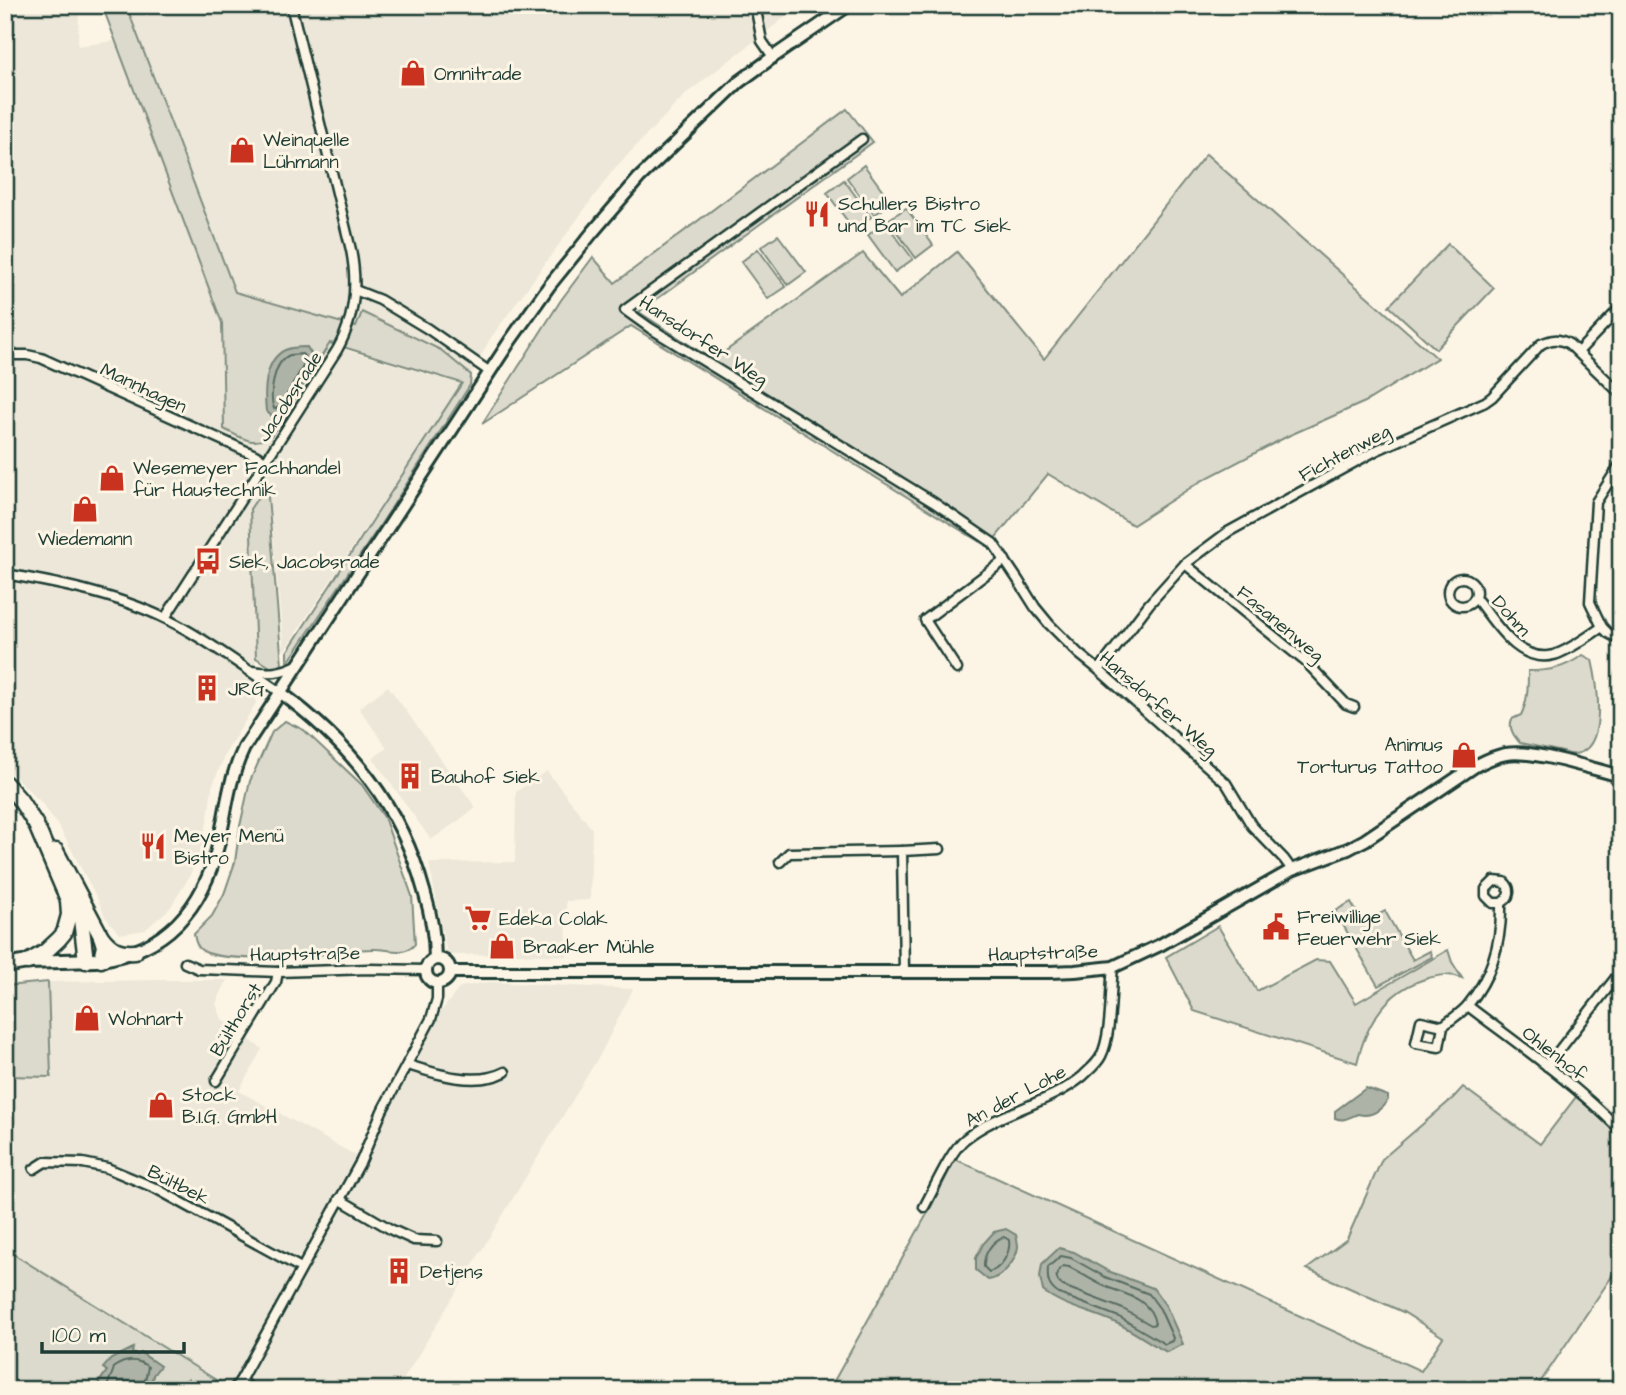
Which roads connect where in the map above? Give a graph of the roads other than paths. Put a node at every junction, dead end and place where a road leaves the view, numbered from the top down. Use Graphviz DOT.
graph roads {
  1 [pos="290,5"];
  2 [pos="755,5"];
  3 [pos="849,5"];
  4 [pos="773,57"];
  5 [pos="862,139"];
  6 [pos="355,290"];
  7 [pos="1621,307"];
  8 [pos="1578,352"];
  9 [pos="5,355"];
  10 [pos="490,372"];
  11 [pos="1621,394"];
  12 [pos="266,461"];
  13 [pos="1621,463"];
  14 [pos="1005,560"];
  15 [pos="1185,564"];
  16 [pos="5,574"];
  17 [pos="1474,599"];
  18 [pos="165,618"];
  19 [pos="1602,627"];
  20 [pos="1621,640"];
  21 [pos="298,665"];
  22 [pos="957,669"];
  23 [pos="1099,670"];
  24 [pos="249,671"];
  25 [pos="280,692"];
  26 [pos="1354,707"];
  27 [pos="1621,776"];
  28 [pos="5,783"];
  29 [pos="36,825"];
  30 [pos="46,849"];
  31 [pos="940,849"];
  32 [pos="902,851"];
  33 [pos="780,862"];
  34 [pos="1292,870"];
  35 [pos="1501,903"];
  36 [pos="101,936"];
  37 [pos="135,952"];
  38 [pos="435,960"];
  39 [pos="93,961"];
  40 [pos="28,962"];
  41 [pos="185,963"];
  42 [pos="5,966"];
  43 [pos="1113,967"];
  44 [pos="426,970"];
  45 [pos="1621,971"];
  46 [pos="278,972"];
  47 [pos="451,972"];
  48 [pos="904,972"];
  49 [pos="437,984"];
  50 [pos="1468,1006"];
  51 [pos="1443,1026"];
  52 [pos="408,1065"];
  53 [pos="1547,1066"];
  54 [pos="505,1072"];
  55 [pos="216,1081"];
  56 [pos="1619,1129"];
  57 [pos="33,1169"];
  58 [pos="339,1199"];
  59 [pos="924,1207"];
  60 [pos="437,1241"];
  61 [pos="301,1268"];
  62 [pos="240,1381"];
  63 [pos="233,1390"];
  64 [pos="253,1390"];
  1 -- 6 [label="street, Jacobsrade"];
  2 -- 4 [label="street"];
  3 -- 4 [label="street"];
  4 -- 10 [label="street"];
  5 -- 14 [label="street, Hansdorfer Weg"];
  6 -- 10 [label="street"];
  6 -- 12 [label="street, Jacobsrade"];
  7 -- 8 [label="street"];
  8 -- 11 [label="street, Fichtenweg"];
  8 -- 15 [label="street, Fichtenweg"];
  9 -- 12 [label="street, Mannhagen"];
  10 -- 21 [label="street"];
  12 -- 18 [label="street, Jacobsrade"];
  13 -- 19 [label="street"];
  14 -- 22 [label="street"];
  14 -- 23 [label="street, Hansdorfer Weg"];
  15 -- 23 [label="street, Fichtenweg"];
  15 -- 26 [label="street, Fasanenweg"];
  16 -- 18 [label="street"];
  17 -- 19 [label="street, Dohm"];
  18 -- 24 [label="street"];
  19 -- 20 [label="street"];
  21 -- 24 [label="street"];
  21 -- 25 [label="street"];
  23 -- 34 [label="street, Hansdorfer Weg"];
  24 -- 25 [label="street"];
  25 -- 37 [label="street"];
  25 -- 38 [label="street"];
  27 -- 34 [label="street, Hauptstraße"];
  28 -- 29 [label="highway"];
  29 -- 30 [label="highway"];
  29 -- 36 [label="highway"];
  30 -- 39 [label="highway"];
  30 -- 40 [label="highway"];
  31 -- 32 [label="street"];
  32 -- 33 [label="street"];
  32 -- 48 [label="street"];
  34 -- 43 [label="street, Hauptstraße"];
  35 -- 50 [label="street"];
  36 -- 37 [label="highway"];
  36 -- 39 [label="highway"];
  37 -- 39 [label="street"];
  38 -- 44 [label="street"];
  38 -- 47 [label="street"];
  39 -- 40 [label="main road"];
  40 -- 42 [label="main road"];
  41 -- 46 [label="street, Hauptstraße"];
  43 -- 48 [label="street, Hauptstraße"];
  43 -- 59 [label="street, An der Lohe"];
  44 -- 46 [label="street, Hauptstraße"];
  44 -- 49 [label="street"];
  45 -- 53 [label="street"];
  46 -- 55 [label="street, Bülthorst"];
  47 -- 48 [label="street, Hauptstraße"];
  47 -- 49 [label="street"];
  49 -- 52 [label="street"];
  50 -- 51 [label="street"];
  50 -- 53 [label="street, Ohlenhof"];
  52 -- 54 [label="street"];
  52 -- 58 [label="street"];
  53 -- 56 [label="street, Ohlenhof"];
  57 -- 61 [label="street, Bültbek"];
  58 -- 60 [label="street"];
  58 -- 61 [label="street"];
  61 -- 62 [label="street"];
  62 -- 63 [label="street"];
  62 -- 64 [label="street"];
}
